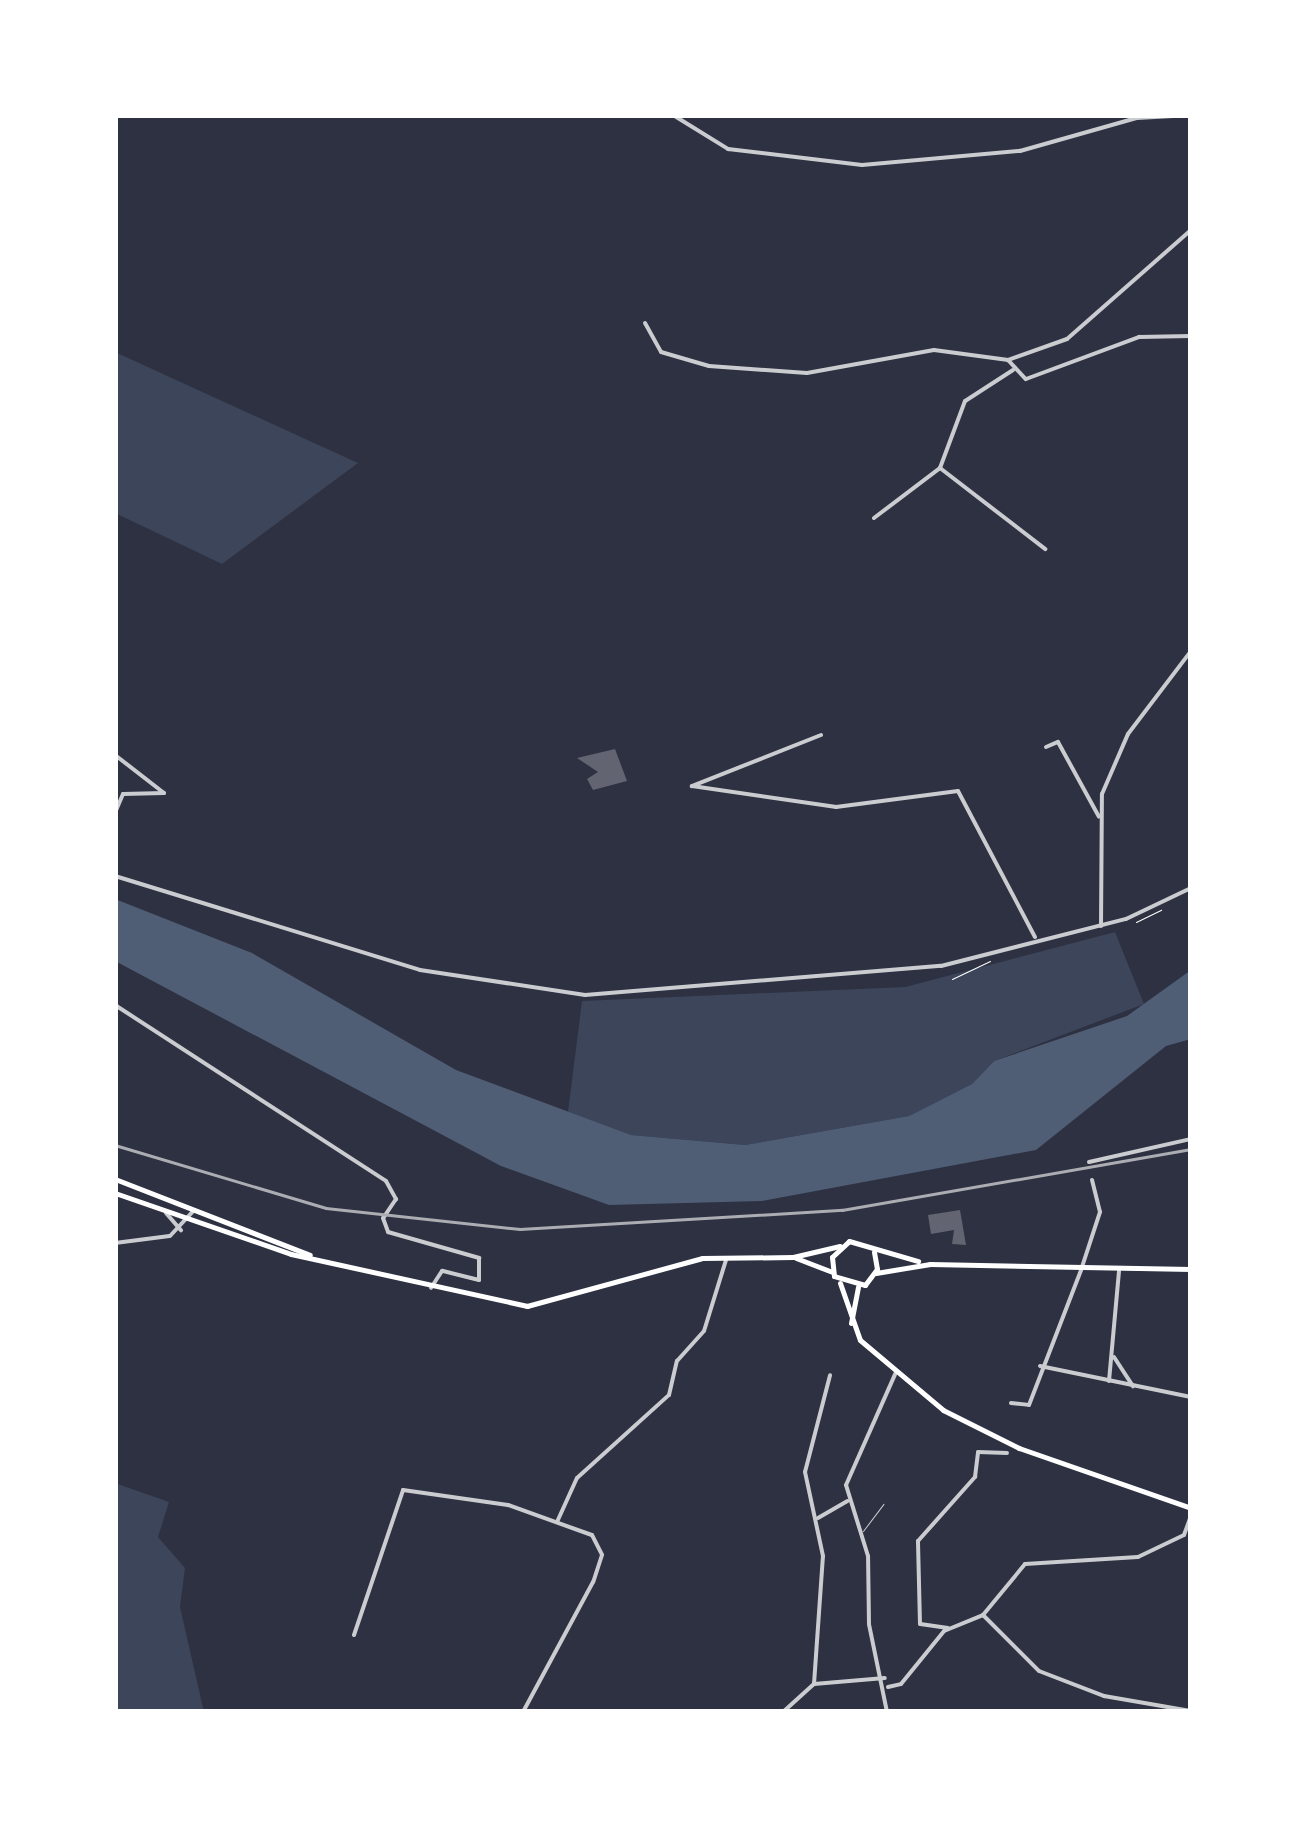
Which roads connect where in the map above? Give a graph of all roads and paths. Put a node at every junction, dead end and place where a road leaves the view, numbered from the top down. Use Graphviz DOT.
graph roads {
  1 [pos="674,115"];
  2 [pos="1191,115"];
  3 [pos="1164,116"];
  4 [pos="1191,230"];
  5 [pos="645,323"];
  6 [pos="1191,336"];
  7 [pos="1008,360"];
  8 [pos="1013,370"];
  9 [pos="940,468"];
  10 [pos="874,518"];
  11 [pos="1045,550"];
  12 [pos="1191,651"];
  13 [pos="821,735"];
  14 [pos="1046,747"];
  15 [pos="115,755"];
  16 [pos="115,813"];
  17 [pos="1099,816"];
  18 [pos="115,866"];
  19 [pos="115,877"];
  20 [pos="1191,888"];
  21 [pos="1101,926"];
  22 [pos="1035,938"];
  23 [pos="115,1005"];
  24 [pos="1191,1139"];
  25 [pos="1089,1162"];
  26 [pos="115,1179"];
  27 [pos="1092,1180"];
  28 [pos="115,1193"];
  29 [pos="194,1210"];
  30 [pos="166,1212"];
  31 [pos="188,1221"];
  32 [pos="181,1230"];
  33 [pos="115,1243"];
  34 [pos="840,1246"];
  35 [pos="874,1252"];
  36 [pos="727,1256"];
  37 [pos="793,1257"];
  38 [pos="317,1258"];
  39 [pos="930,1264"];
  40 [pos="1191,1269"];
  41 [pos="1080,1270"];
  42 [pos="1118,1271"];
  43 [pos="833,1273"];
  44 [pos="876,1273"];
  45 [pos="840,1283"];
  46 [pos="858,1287"];
  47 [pos="431,1288"];
  48 [pos="851,1326"];
  49 [pos="1114,1357"];
  50 [pos="1040,1366"];
  51 [pos="896,1372"];
  52 [pos="830,1375"];
  53 [pos="1109,1382"];
  54 [pos="1134,1387"];
  55 [pos="1191,1397"];
  56 [pos="1011,1403"];
  57 [pos="1007,1453"];
  58 [pos="848,1501"];
  59 [pos="883,1504"];
  60 [pos="1191,1508"];
  61 [pos="1191,1516"];
  62 [pos="816,1519"];
  63 [pos="557,1522"];
  64 [pos="863,1531"];
  65 [pos="1191,1532"];
  66 [pos="1184,1535"];
  67 [pos="983,1615"];
  68 [pos="948,1628"];
  69 [pos="354,1635"];
  70 [pos="885,1678"];
  71 [pos="814,1684"];
  72 [pos="888,1687"];
  73 [pos="1191,1711"];
  74 [pos="523,1712"];
  75 [pos="783,1712"];
  76 [pos="887,1712"];
  1 -- 3 [label="street"];
  2 -- 3 [label="street"];
  4 -- 7 [label="street"];
  5 -- 7 [label="street"];
  6 -- 8 [label="street"];
  7 -- 8 [label="street"];
  8 -- 9 [label="street"];
  9 -- 10 [label="street"];
  9 -- 11 [label="street"];
  12 -- 17 [label="street"];
  13 -- 22 [label="street"];
  14 -- 17 [label="street"];
  15 -- 16 [label="street"];
  17 -- 21 [label="street"];
  18 -- 19 [label="street"];
  19 -- 22 [label="street"];
  20 -- 21 [label="street"];
  21 -- 22 [label="street"];
  23 -- 47 [label="street"];
  24 -- 25 [label="street"];
  26 -- 29 [label="main road"];
  27 -- 41 [label="street"];
  28 -- 30 [label="main road"];
  29 -- 31 [label="street"];
  29 -- 38 [label="main road"];
  30 -- 31 [label="main road"];
  30 -- 32 [label="street"];
  31 -- 32 [label="street"];
  31 -- 38 [label="main road"];
  32 -- 33 [label="street"];
  34 -- 35 [label="main road"];
  34 -- 37 [label="main road"];
  34 -- 43 [label="main road"];
  35 -- 39 [label="main road"];
  35 -- 44 [label="main road"];
  36 -- 37 [label="main road"];
  36 -- 47 [label="main road"];
  36 -- 63 [label="street"];
  37 -- 43 [label="main road"];
  38 -- 47 [label="main road"];
  39 -- 41 [label="main road"];
  39 -- 44 [label="main road"];
  40 -- 42 [label="main road"];
  41 -- 42 [label="main road"];
  41 -- 50 [label="street"];
  42 -- 49 [label="street"];
  43 -- 45 [label="main road"];
  44 -- 46 [label="main road"];
  45 -- 46 [label="main road"];
  45 -- 48 [label="main road"];
  46 -- 48 [label="main road"];
  48 -- 51 [label="main road"];
  49 -- 53 [label="street"];
  49 -- 54 [label="street"];
  50 -- 53 [label="street"];
  50 -- 56 [label="street"];
  51 -- 58 [label="street"];
  51 -- 60 [label="main road"];
  52 -- 62 [label="street"];
  53 -- 54 [label="street"];
  54 -- 55 [label="street"];
  57 -- 68 [label="street"];
  58 -- 62 [label="street"];
  58 -- 64 [label="street"];
  59 -- 64 [label="lane"];
  61 -- 66 [label="street"];
  62 -- 71 [label="street"];
  63 -- 69 [label="street"];
  63 -- 74 [label="street"];
  64 -- 70 [label="street"];
  65 -- 66 [label="street"];
  66 -- 67 [label="street"];
  67 -- 68 [label="street"];
  67 -- 73 [label="street"];
  68 -- 72 [label="street"];
  70 -- 71 [label="street"];
  70 -- 72 [label="street"];
  71 -- 75 [label="street"];
  72 -- 76 [label="street"];
}
